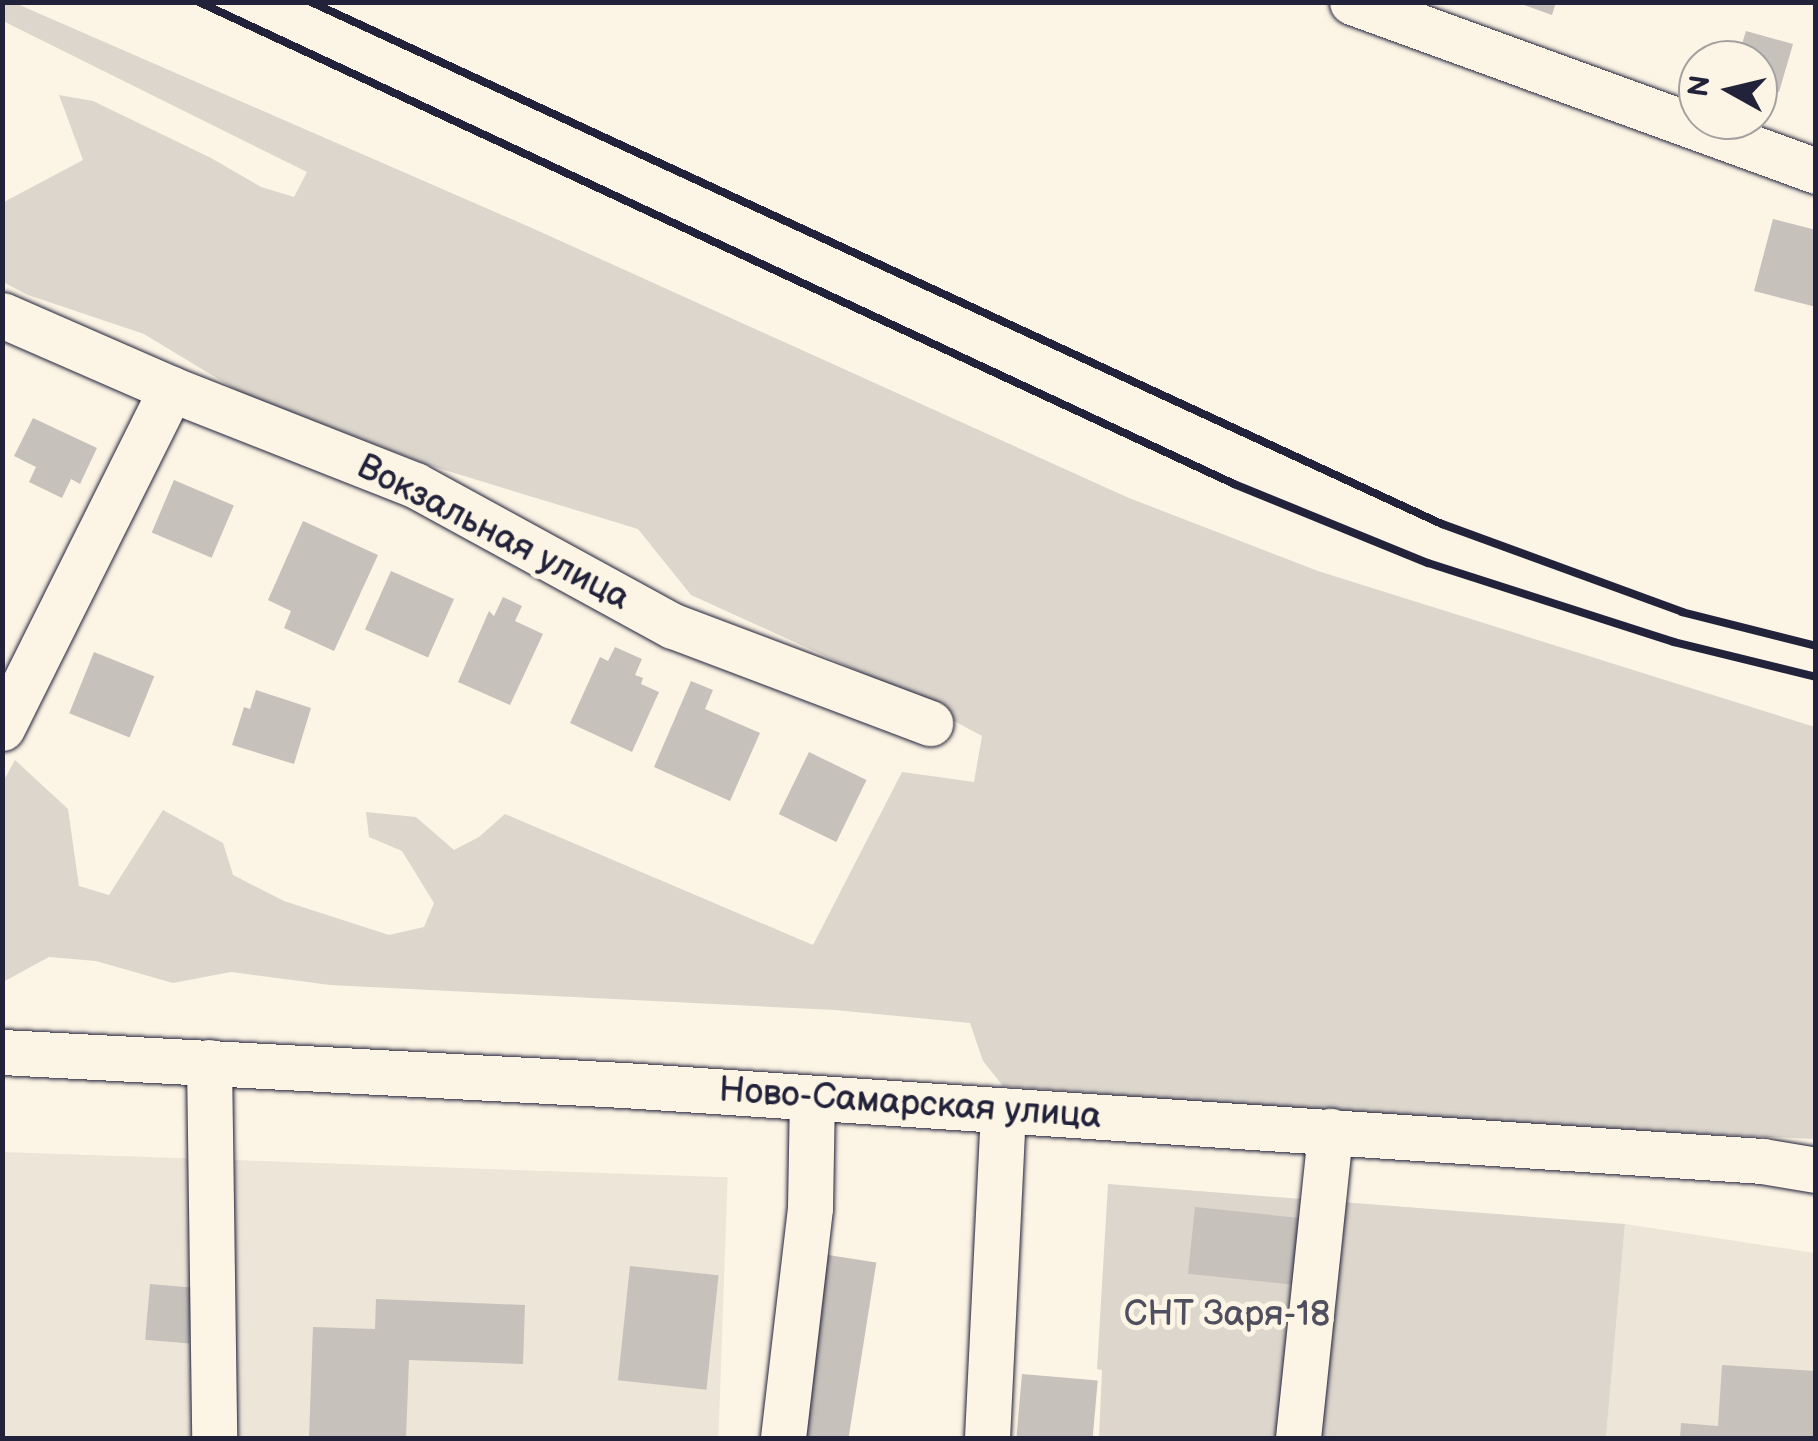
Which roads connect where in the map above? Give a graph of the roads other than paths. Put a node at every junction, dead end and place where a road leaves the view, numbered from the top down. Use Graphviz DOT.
graph roads {
  1 [pos="1352,2"];
  2 [pos="1816,171"];
  3 [pos="2,315"];
  4 [pos="171,389"];
  5 [pos="930,723"];
  6 [pos="2,728"];
  7 [pos="2,1052"];
  8 [pos="209,1062"];
  9 [pos="812,1098"];
  10 [pos="1003,1110"];
  11 [pos="1330,1131"];
  12 [pos="1816,1170"];
  13 [pos="214,1438"];
  14 [pos="783,1438"];
  15 [pos="987,1438"];
  16 [pos="1298,1438"];
  1 -- 2 [label="street"];
  3 -- 4 [label="street, Вокзальная улица"];
  4 -- 5 [label="street, Вокзальная улица"];
  4 -- 6 [label="street"];
  7 -- 8 [label="street, Ново-Самарская улица"];
  8 -- 9 [label="street, Ново-Самарская улица"];
  8 -- 13 [label="street"];
  9 -- 10 [label="street, Ново-Самарская улица"];
  9 -- 14 [label="street"];
  10 -- 11 [label="street, Ново-Самарская улица"];
  10 -- 15 [label="street"];
  11 -- 12 [label="street, Ново-Самарская улица"];
  11 -- 16 [label="street"];
}
